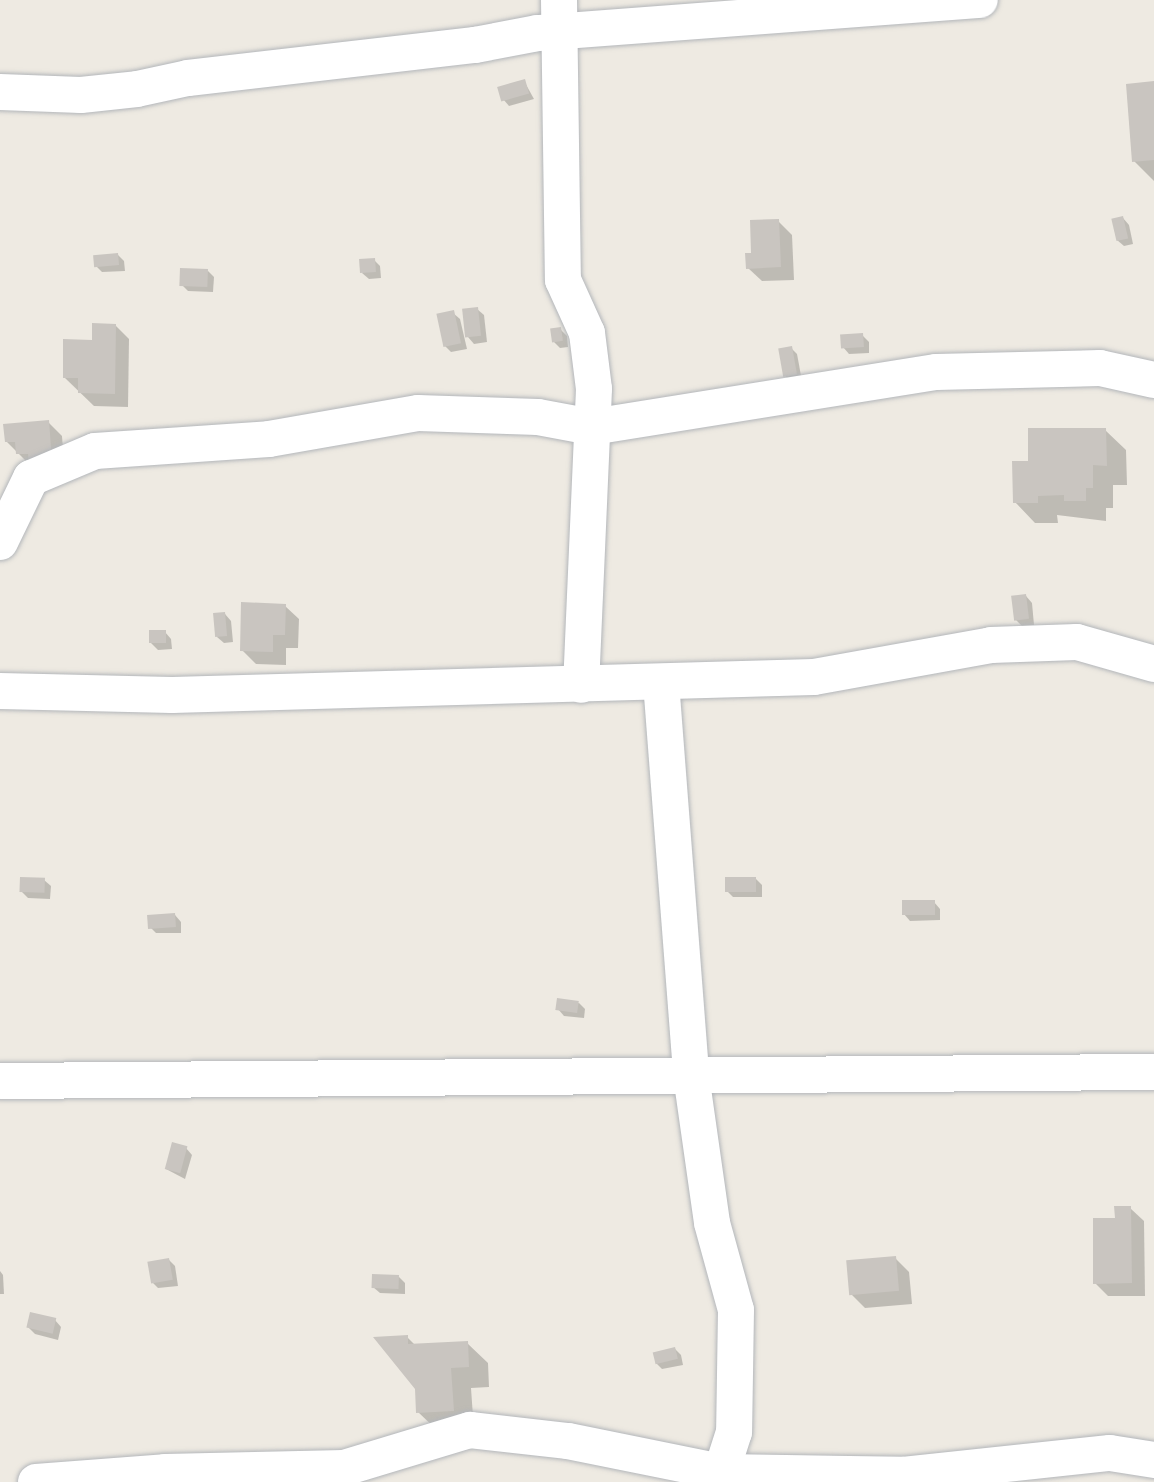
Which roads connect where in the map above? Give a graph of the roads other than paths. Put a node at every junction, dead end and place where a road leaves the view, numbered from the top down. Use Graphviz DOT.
graph roads {
  1 [pos="980,0"];
  2 [pos="559,16"];
  3 [pos="0,92"];
  4 [pos="1154,380"];
  5 [pos="592,427"];
  6 [pos="0,542"];
  7 [pos="1154,664"];
  8 [pos="661,682"];
  9 [pos="581,685"];
  10 [pos="0,691"];
  11 [pos="1154,1072"];
  12 [pos="691,1075"];
  13 [pos="0,1081"];
  14 [pos="1154,1460"];
  15 [pos="720,1477"];
  16 [pos="36,1482"];
  1 -- 2 [label="street"];
  2 -- 3 [label="street"];
  2 -- 5 [label="street"];
  4 -- 5 [label="street"];
  5 -- 6 [label="street"];
  5 -- 9 [label="street"];
  7 -- 8 [label="street"];
  8 -- 9 [label="street"];
  8 -- 12 [label="street"];
  9 -- 10 [label="street"];
  11 -- 12 [label="street"];
  12 -- 13 [label="street"];
  12 -- 15 [label="street"];
  14 -- 15 [label="street"];
  15 -- 16 [label="street"];
}
